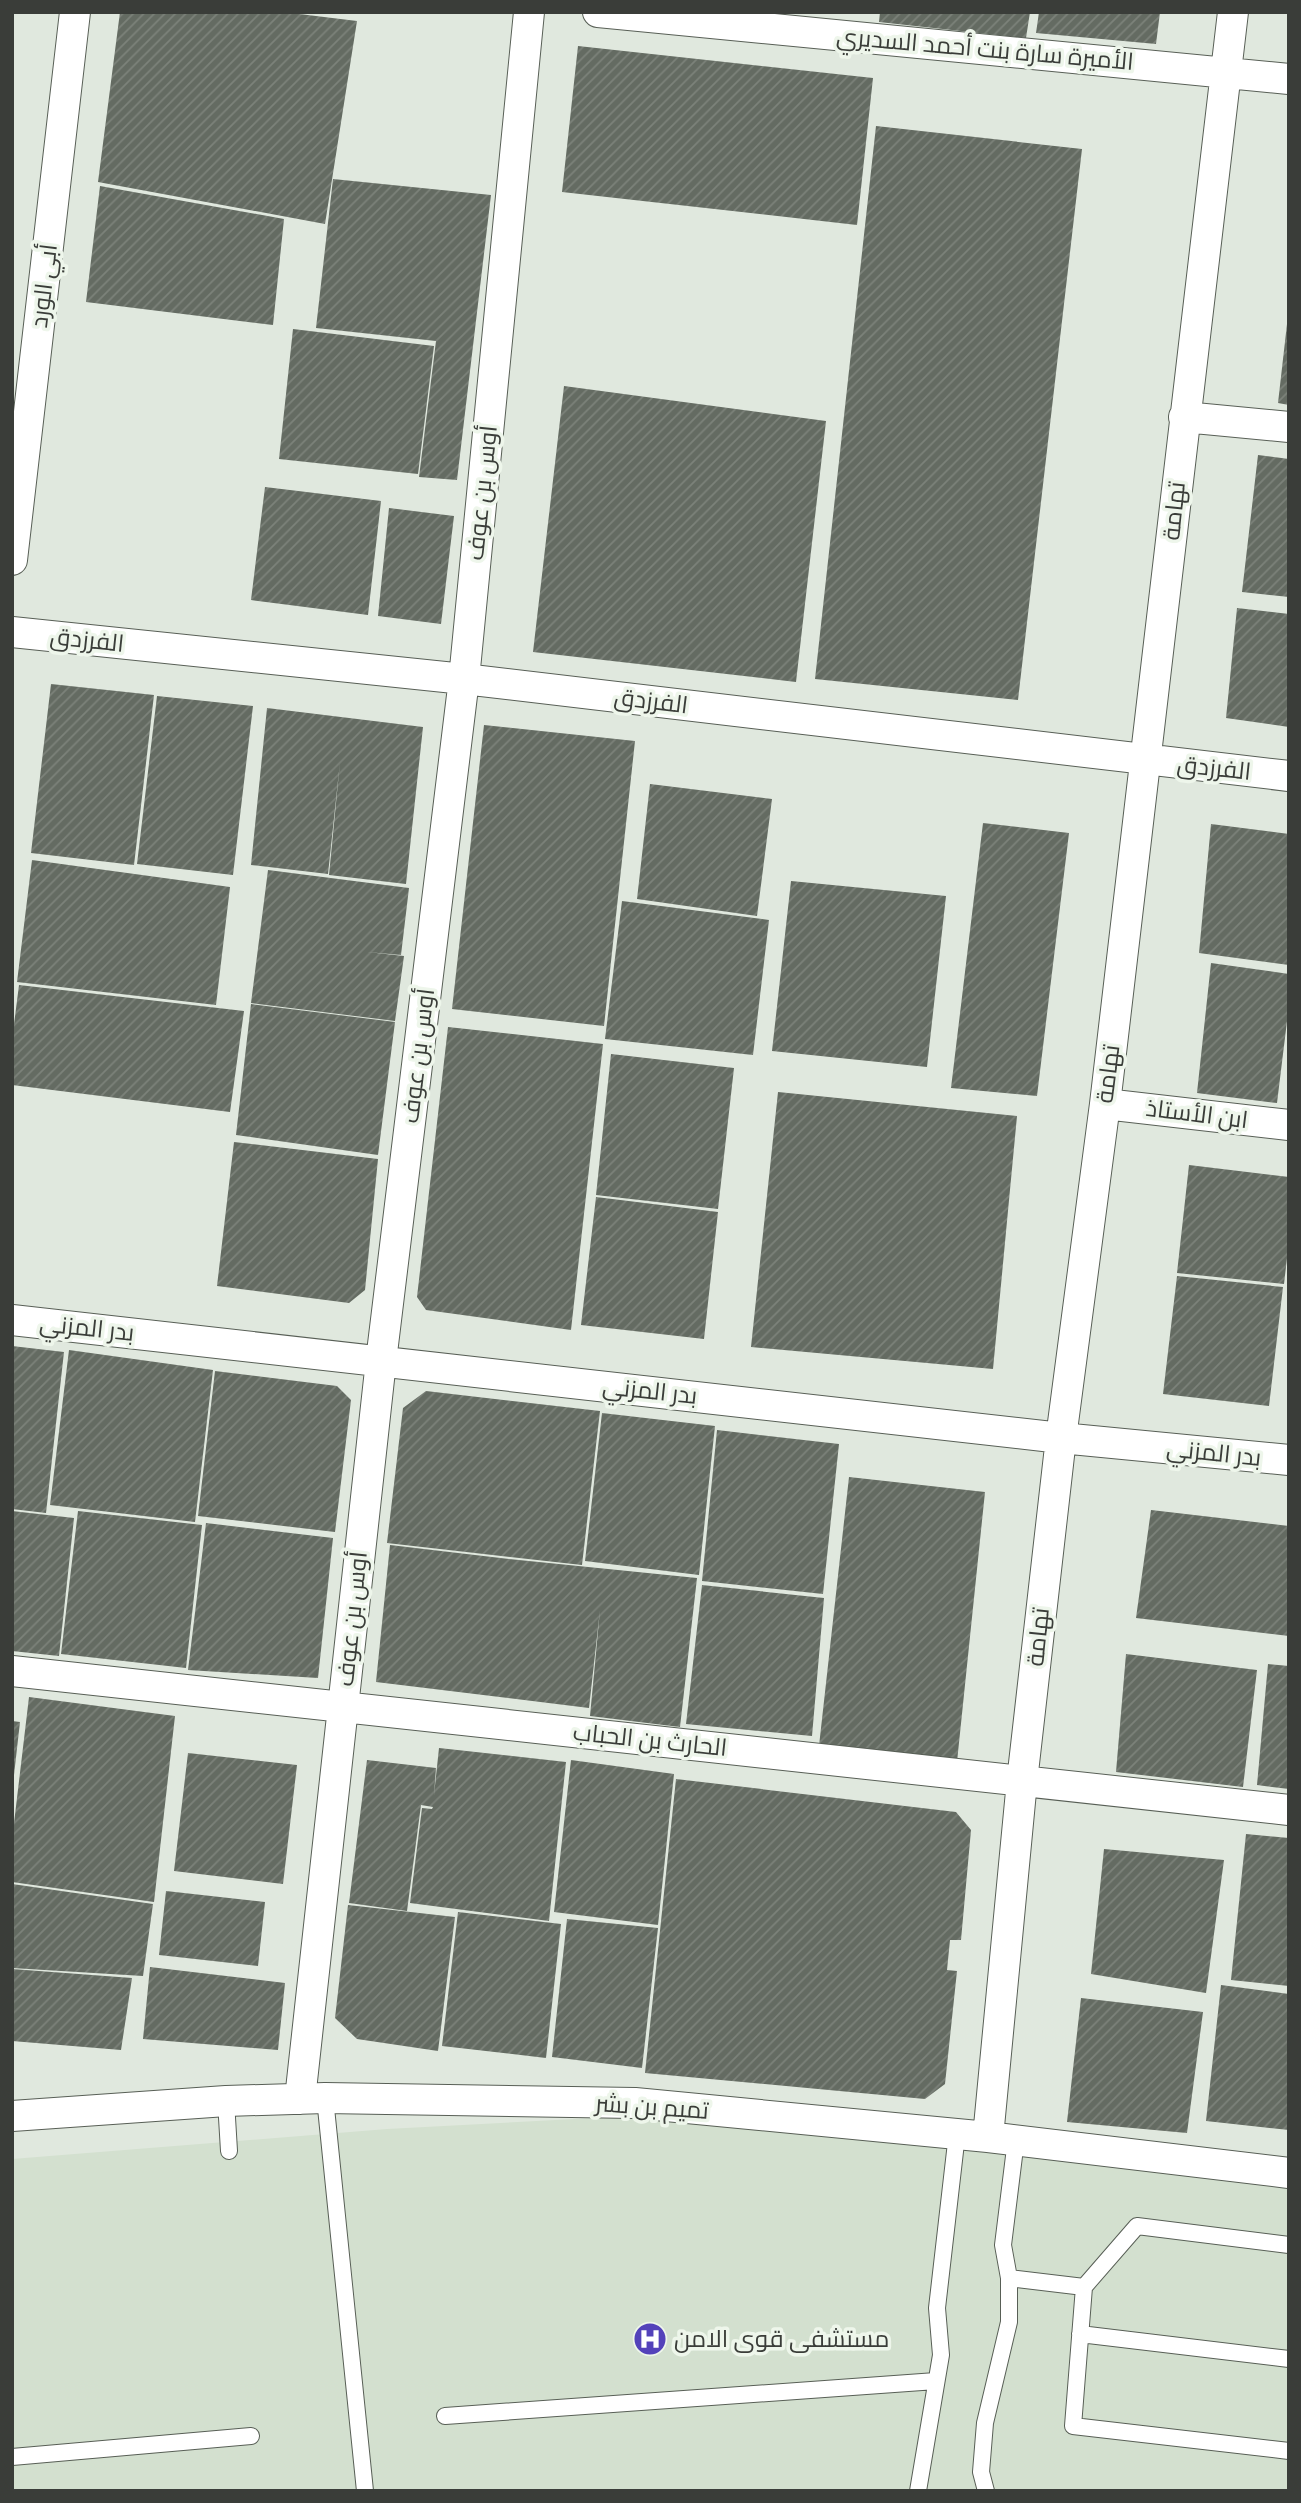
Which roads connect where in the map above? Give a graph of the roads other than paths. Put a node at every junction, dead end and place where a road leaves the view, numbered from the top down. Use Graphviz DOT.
graph roads {
  1 [pos="75,12"];
  2 [pos="529,12"];
  3 [pos="598,12"];
  4 [pos="1233,12"];
  5 [pos="1226,72"];
  6 [pos="1289,79"];
  7 [pos="1184,416"];
  8 [pos="1289,427"];
  9 [pos="12,560"];
  10 [pos="12,632"];
  11 [pos="464,679"];
  12 [pos="1145,761"];
  13 [pos="1289,776"];
  14 [pos="1105,1104"];
  15 [pos="1289,1125"];
  16 [pos="12,1320"];
  17 [pos="382,1361"];
  18 [pos="1061,1438"];
  19 [pos="1289,1460"];
  20 [pos="12,1671"];
  21 [pos="342,1706"];
  22 [pos="1022,1782"];
  23 [pos="1289,1810"];
  24 [pos="312,2099"];
  25 [pos="226,2101"];
  26 [pos="12,2116"];
  27 [pos="957,2134"];
  28 [pos="1002,2138"];
  29 [pos="229,2151"];
  30 [pos="1289,2173"];
  31 [pos="1289,2245"];
  32 [pos="1009,2278"];
  33 [pos="1084,2287"];
  34 [pos="1080,2334"];
  35 [pos="1289,2358"];
  36 [pos="936,2381"];
  37 [pos="445,2416"];
  38 [pos="251,2436"];
  39 [pos="1289,2451"];
  40 [pos="12,2457"];
  41 [pos="365,2491"];
  42 [pos="918,2491"];
  43 [pos="986,2491"];
  1 -- 9 [label="street, أبي الورد"];
  2 -- 11 [label="street, أوس بن عوف"];
  3 -- 5 [label="street, الأميرة سارة بنت أحمد السديري"];
  4 -- 5 [label="street, تهامة"];
  5 -- 6 [label="street, الأميرة سارة بنت أحمد السديري"];
  5 -- 7 [label="street, تهامة"];
  7 -- 8 [label="street"];
  7 -- 12 [label="street, تهامة"];
  10 -- 11 [label="street, الفرزدق"];
  11 -- 12 [label="street, الفرزدق"];
  11 -- 17 [label="street, أوس بن عوف"];
  12 -- 13 [label="street, الفرزدق"];
  12 -- 14 [label="street, تهامة"];
  14 -- 15 [label="street, ابن الأستاذ"];
  14 -- 18 [label="street, تهامة"];
  16 -- 17 [label="street, بدر المزني"];
  17 -- 18 [label="street, بدر المزني"];
  17 -- 21 [label="street, أوس بن عوف"];
  18 -- 19 [label="street, بدر المزني"];
  18 -- 22 [label="street, تهامة"];
  20 -- 21 [label="street, الحارث بن الحباب"];
  21 -- 22 [label="street, الحارث بن الحباب"];
  21 -- 24 [label="street, أوس بن عوف"];
  22 -- 23 [label="street, الحارث بن الحباب"];
  22 -- 28 [label="street, تهامة"];
  24 -- 25 [label="street, تميم بن بشر"];
  24 -- 27 [label="street, تميم بن بشر"];
  24 -- 41 [label="lane"];
  25 -- 26 [label="street, تميم بن بشر"];
  25 -- 29 [label="lane"];
  27 -- 28 [label="street, تميم بن بشر"];
  27 -- 36 [label="lane"];
  28 -- 30 [label="street, تميم بن بشر"];
  28 -- 32 [label="lane"];
  31 -- 33 [label="lane"];
  32 -- 33 [label="lane"];
  32 -- 43 [label="lane"];
  33 -- 34 [label="lane"];
  34 -- 35 [label="lane"];
  34 -- 39 [label="lane"];
  36 -- 37 [label="lane"];
  36 -- 42 [label="lane"];
  38 -- 40 [label="lane"];
}
